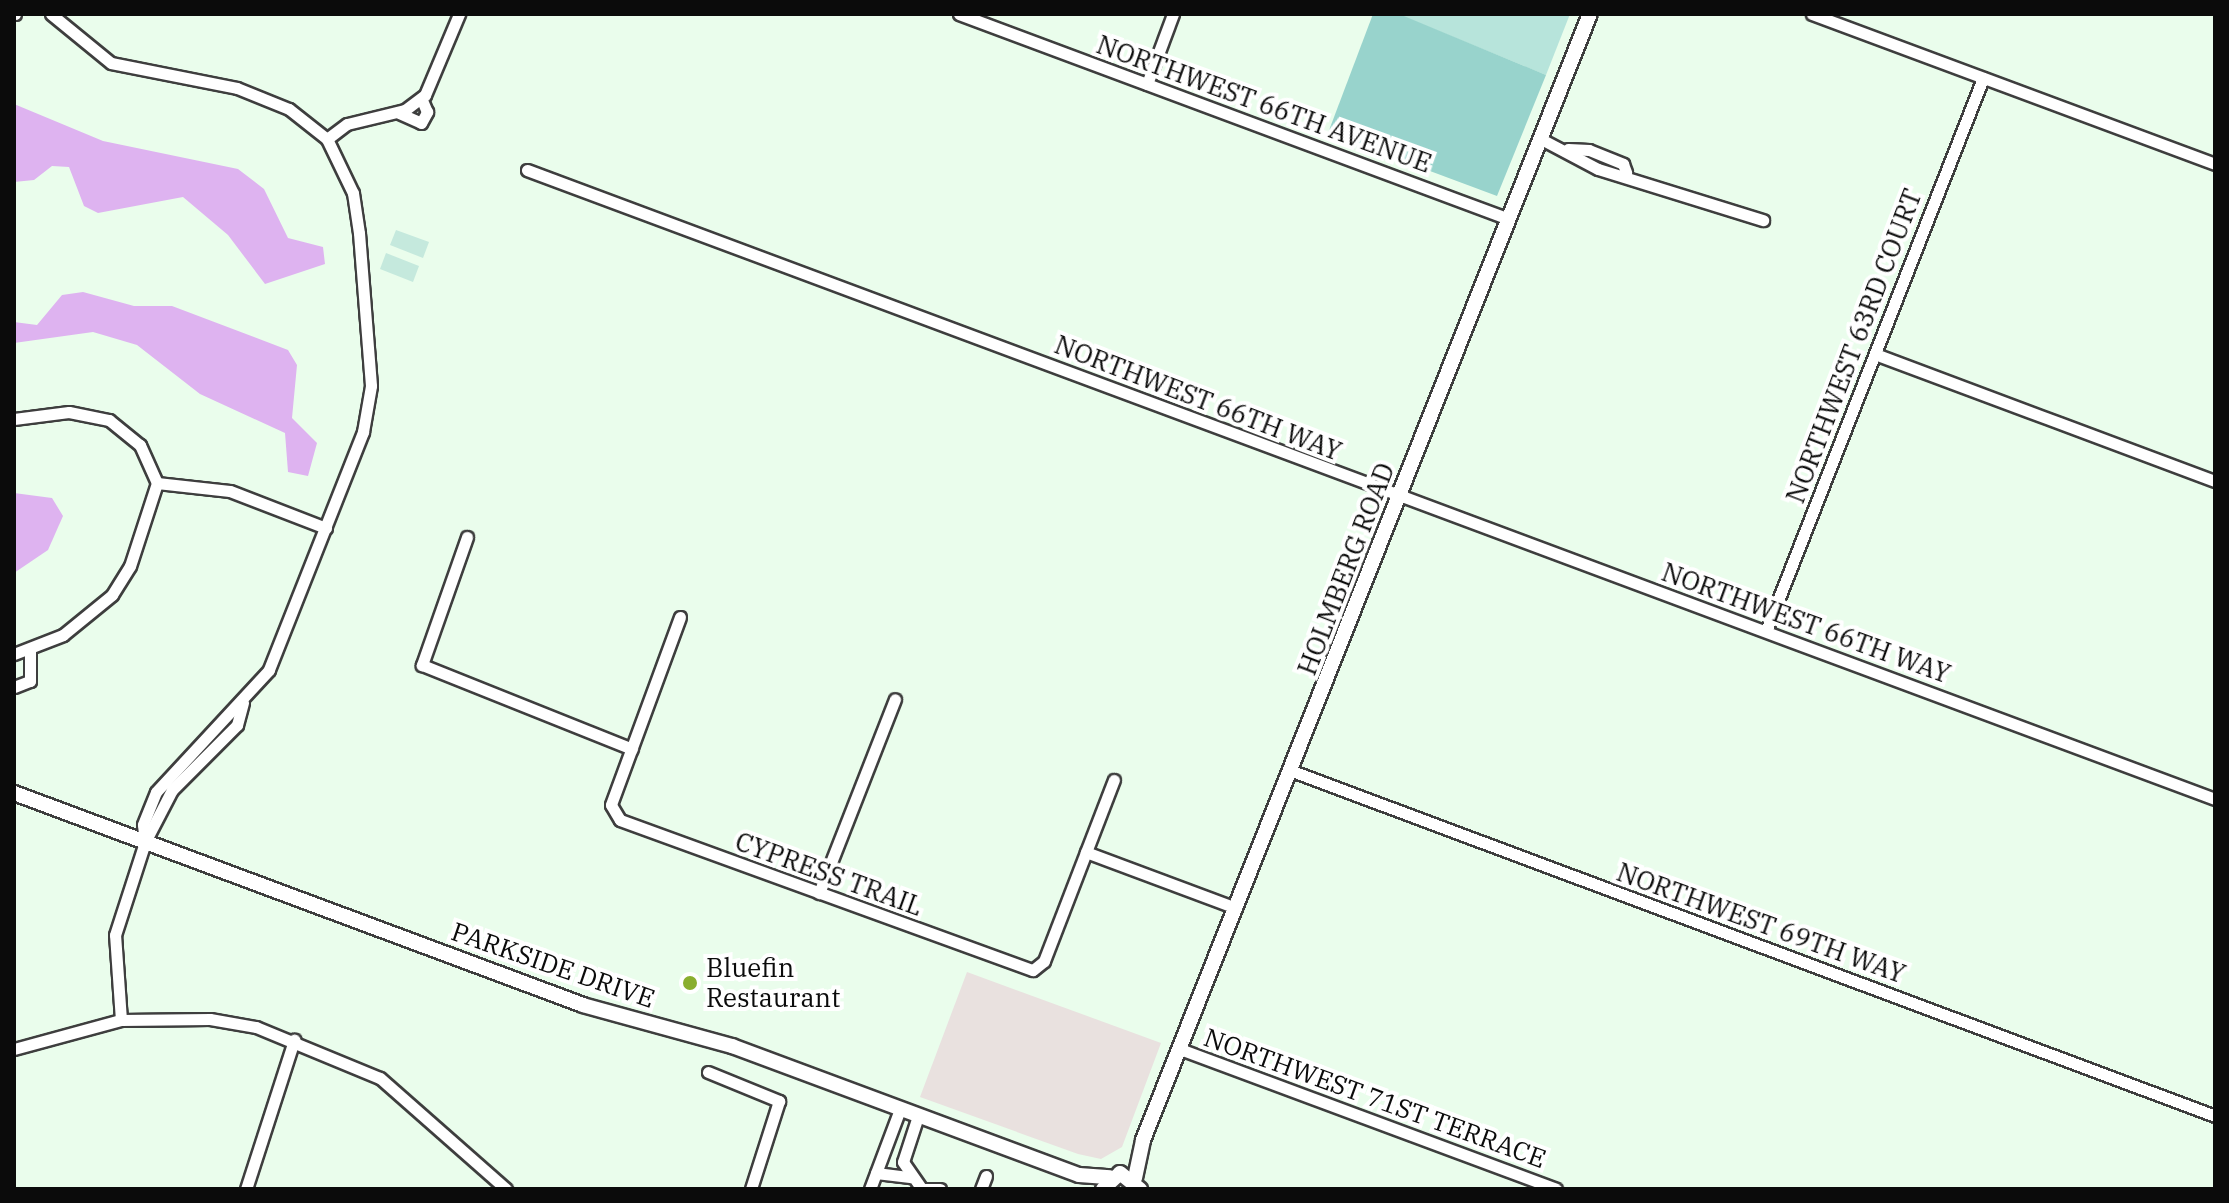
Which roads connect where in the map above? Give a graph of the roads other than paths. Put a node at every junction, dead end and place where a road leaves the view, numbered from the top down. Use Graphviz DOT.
graph roads {
  1 [pos="51,14"];
  2 [pos="459,14"];
  3 [pos="959,14"];
  4 [pos="1173,14"];
  5 [pos="1590,14"];
  6 [pos="1812,14"];
  7 [pos="1983,78"];
  8 [pos="1147,84"];
  9 [pos="421,98"];
  10 [pos="399,113"];
  11 [pos="327,139"];
  12 [pos="1541,139"];
  13 [pos="2215,164"];
  14 [pos="527,170"];
  15 [pos="1509,219"];
  16 [pos="1763,220"];
  17 [pos="1875,354"];
  18 [pos="14,419"];
  19 [pos="2215,481"];
  20 [pos="157,483"];
  21 [pos="1400,497"];
  22 [pos="326,528"];
  23 [pos="467,537"];
  24 [pos="680,617"];
  25 [pos="1766,631"];
  26 [pos="21,652"];
  27 [pos="14,687"];
  28 [pos="895,699"];
  29 [pos="243,703"];
  30 [pos="213,723"];
  31 [pos="226,736"];
  32 [pos="190,748"];
  33 [pos="632,749"];
  34 [pos="202,758"];
  35 [pos="1292,771"];
  36 [pos="1114,780"];
  37 [pos="14,793"];
  38 [pos="2215,799"];
  39 [pos="145,842"];
  40 [pos="1086,852"];
  41 [pos="819,893"];
  42 [pos="1236,908"];
  43 [pos="121,1020"];
  44 [pos="294,1040"];
  45 [pos="14,1049"];
  46 [pos="1180,1049"];
  47 [pos="708,1072"];
  48 [pos="900,1109"];
  49 [pos="918,1116"];
  50 [pos="2215,1116"];
  51 [pos="1143,1140"];
  52 [pos="876,1173"];
  53 [pos="1079,1175"];
  54 [pos="986,1176"];
  55 [pos="911,1177"];
  56 [pos="1109,1180"];
  57 [pos="1138,1184"];
  58 [pos="246,1189"];
  59 [pos="506,1189"];
  60 [pos="751,1189"];
  61 [pos="870,1189"];
  62 [pos="923,1189"];
  63 [pos="940,1189"];
  64 [pos="981,1189"];
  65 [pos="1094,1189"];
  66 [pos="1556,1189"];
  1 -- 11 [label="street"];
  2 -- 9 [label="street"];
  3 -- 8 [label="street, NORTHWEST 66TH AVENUE"];
  4 -- 8 [label="street"];
  5 -- 12 [label="street, HOLMBERG ROAD"];
  6 -- 7 [label="street"];
  7 -- 13 [label="street"];
  7 -- 17 [label="street, NORTHWEST 63RD COURT"];
  8 -- 15 [label="street, NORTHWEST 66TH AVENUE"];
  9 -- 10 [label="street"];
  9 -- 10 [label="street"];
  10 -- 11 [label="street"];
  11 -- 22 [label="street"];
  12 -- 15 [label="street, HOLMBERG ROAD"];
  12 -- 16 [label="street"];
  14 -- 21 [label="street, NORTHWEST 66TH WAY"];
  15 -- 21 [label="street, HOLMBERG ROAD"];
  17 -- 19 [label="street"];
  17 -- 25 [label="street, NORTHWEST 63RD COURT"];
  18 -- 20 [label="street"];
  20 -- 22 [label="street"];
  20 -- 26 [label="street"];
  21 -- 25 [label="street, NORTHWEST 66TH WAY"];
  21 -- 35 [label="street, HOLMBERG ROAD"];
  22 -- 29 [label="street"];
  23 -- 33 [label="street"];
  24 -- 33 [label="street"];
  25 -- 38 [label="street, NORTHWEST 66TH WAY"];
  26 -- 27 [label="street"];
  28 -- 41 [label="street"];
  29 -- 30 [label="street"];
  29 -- 31 [label="street"];
  30 -- 31 [label="street"];
  30 -- 32 [label="street"];
  31 -- 34 [label="street"];
  32 -- 34 [label="street"];
  32 -- 39 [label="street"];
  33 -- 41 [label="street, CYPRESS TRAIL"];
  34 -- 39 [label="street"];
  35 -- 42 [label="street, HOLMBERG ROAD"];
  35 -- 50 [label="street, NORTHWEST 69TH WAY"];
  36 -- 40 [label="street"];
  37 -- 39 [label="street, PARKSIDE DRIVE"];
  39 -- 43 [label="street"];
  39 -- 48 [label="street, PARKSIDE DRIVE"];
  40 -- 41 [label="street, CYPRESS TRAIL"];
  40 -- 42 [label="street"];
  42 -- 46 [label="street, HOLMBERG ROAD"];
  43 -- 44 [label="street"];
  43 -- 45 [label="street"];
  44 -- 58 [label="street"];
  44 -- 59 [label="street"];
  46 -- 51 [label="street, HOLMBERG ROAD"];
  46 -- 66 [label="street, NORTHWEST 71ST TERRACE"];
  47 -- 60 [label="street"];
  48 -- 49 [label="street, PARKSIDE DRIVE"];
  48 -- 52 [label="street"];
  49 -- 53 [label="street, PARKSIDE DRIVE"];
  49 -- 55 [label="street"];
  51 -- 56 [label="street, HOLMBERG ROAD"];
  51 -- 57 [label="street, HOLMBERG ROAD"];
  52 -- 55 [label="street"];
  52 -- 61 [label="street"];
  53 -- 56 [label="street, PARKSIDE DRIVE"];
  53 -- 65 [label="street, PARKSIDE DRIVE"];
  54 -- 64 [label="street"];
  55 -- 62 [label="street"];
  56 -- 57 [label="street, PARKSIDE DRIVE"];
  62 -- 63 [label="street"];
}
